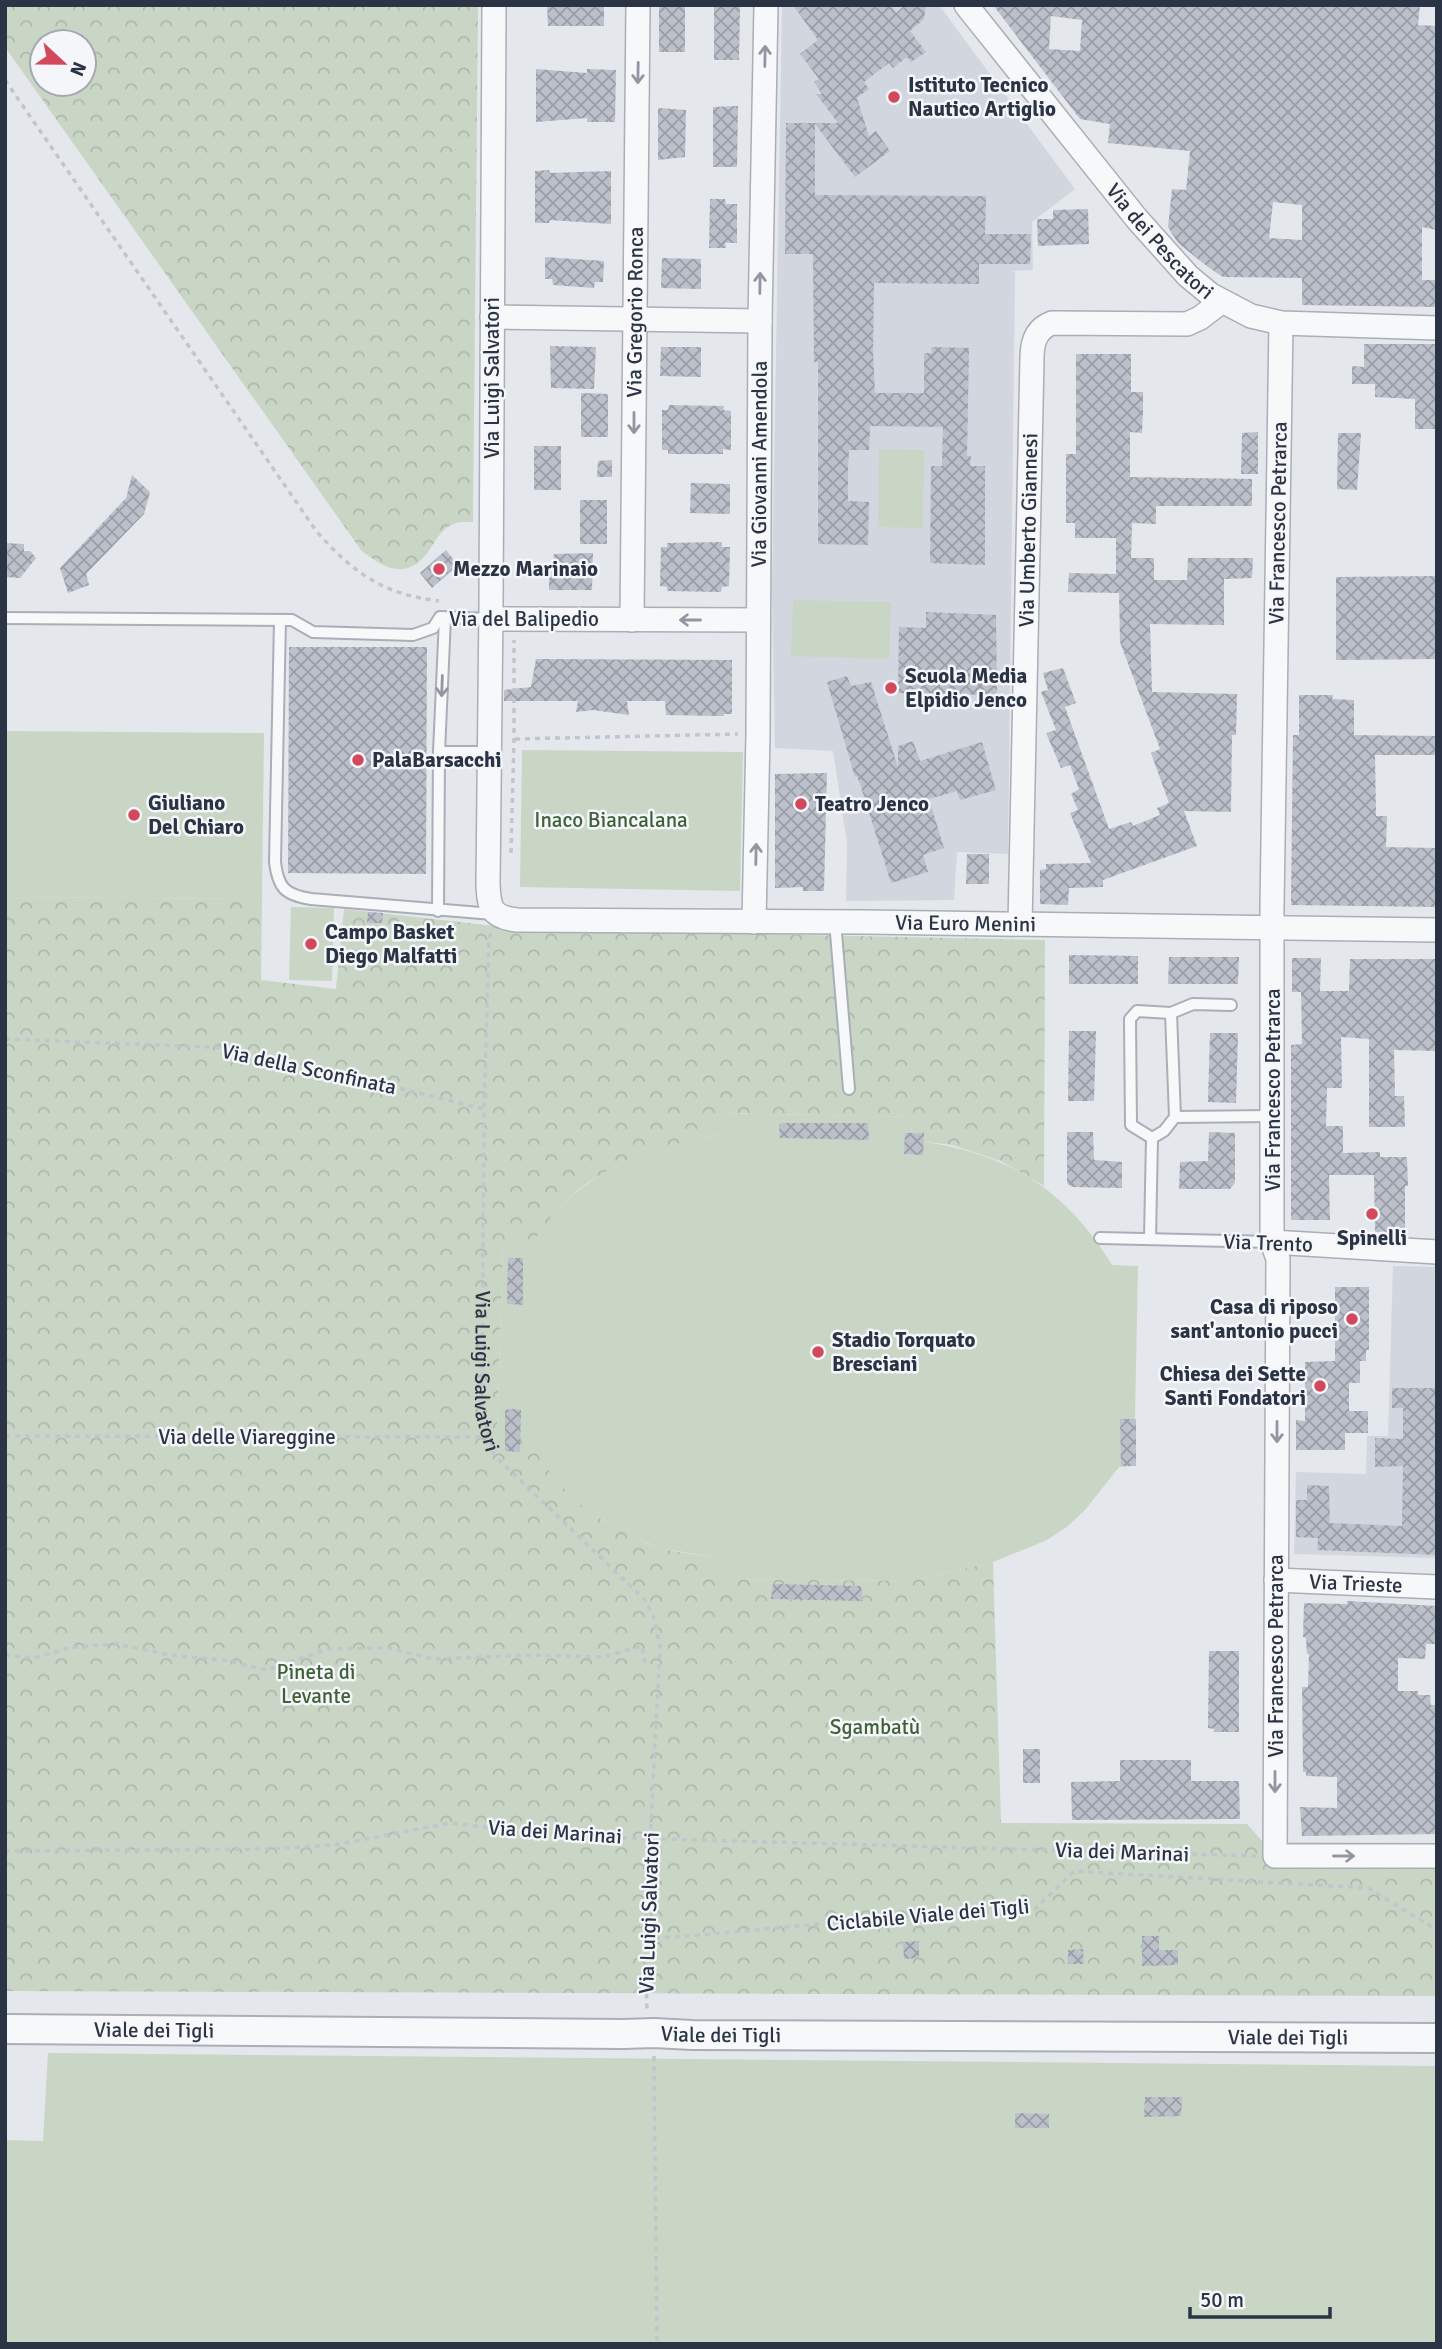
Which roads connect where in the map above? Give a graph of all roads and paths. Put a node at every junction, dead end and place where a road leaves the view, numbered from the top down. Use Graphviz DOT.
graph roads {
  1 [pos="494,5"];
  2 [pos="638,5"];
  3 [pos="766,5"];
  4 [pos="967,6"];
  5 [pos="5,80"];
  6 [pos="1222,302"];
  7 [pos="492,317"];
  8 [pos="635,319"];
  9 [pos="760,321"];
  10 [pos="1281,323"];
  11 [pos="1437,328"];
  12 [pos="442,602"];
  13 [pos="5,618"];
  14 [pos="445,618"];
  15 [pos="502,619"];
  16 [pos="280,620"];
  17 [pos="632,620"];
  18 [pos="758,620"];
  19 [pos="758,734"];
  20 [pos="514,739"];
  21 [pos="488,745"];
  22 [pos="439,752"];
  23 [pos="511,860"];
  24 [pos="438,911"];
  25 [pos="496,914"];
  26 [pos="754,922"];
  27 [pos="835,922"];
  28 [pos="1020,924"];
  29 [pos="1273,929"];
  30 [pos="1437,930"];
  31 [pos="1231,1005"];
  32 [pos="1171,1013"];
  33 [pos="5,1039"];
  34 [pos="849,1089"];
  35 [pos="484,1109"];
  36 [pos="1273,1116"];
  37 [pos="1175,1117"];
  38 [pos="1152,1138"];
  39 [pos="1100,1238"];
  40 [pos="1150,1239"];
  41 [pos="1272,1242"];
  42 [pos="1437,1252"];
  43 [pos="5,1436"];
  44 [pos="489,1437"];
  45 [pos="1276,1580"];
  46 [pos="1437,1587"];
  47 [pos="5,1654"];
  48 [pos="645,1664"];
  49 [pos="650,1838"];
  50 [pos="5,1851"];
  51 [pos="1275,1856"];
  52 [pos="1437,1856"];
  53 [pos="1437,1930"];
  54 [pos="646,1938"];
  55 [pos="650,2023"];
  56 [pos="5,2029"];
  57 [pos="1437,2038"];
  58 [pos="657,2344"];
  1 -- 7 [label="street, Via Luigi Salvatori"];
  2 -- 8 [label="street, Via Gregorio Ronca, one-way"];
  9 -- 3 [label="street, Via Giovanni Amendola, one-way"];
  4 -- 6 [label="street, Via dei Pescatori"];
  5 -- 12 [label="path"];
  6 -- 10 [label="street, Via dei Pescatori"];
  6 -- 28 [label="street, Via Umberto Giannesi"];
  7 -- 8 [label="street"];
  7 -- 15 [label="street, Via Luigi Salvatori"];
  8 -- 9 [label="street"];
  8 -- 17 [label="street, Via Gregorio Ronca, one-way"];
  9 -- 18 [label="street, Via Giovanni Amendola"];
  10 -- 11 [label="street, Via dei Pescatori"];
  10 -- 29 [label="street, Via Francesco Petrarca"];
  13 -- 16 [label="lane, Via del Balipedio"];
  14 -- 15 [label="lane, Via del Balipedio"];
  14 -- 16 [label="lane, Via del Balipedio"];
  14 -- 22 [label="lane, one-way"];
  15 -- 17 [label="street, Via del Balipedio"];
  15 -- 20 [label="path"];
  15 -- 21 [label="street, Via Luigi Salvatori"];
  16 -- 24 [label="lane"];
  18 -- 17 [label="street, Via del Balipedio, one-way"];
  18 -- 19 [label="street, Via Giovanni Amendola"];
  19 -- 20 [label="path"];
  26 -- 19 [label="street, Via Giovanni Amendola, one-way"];
  20 -- 21 [label="path"];
  20 -- 23 [label="path"];
  21 -- 22 [label="lane"];
  21 -- 25 [label="street, Via Luigi Salvatori"];
  22 -- 24 [label="lane"];
  24 -- 25 [label="lane"];
  25 -- 26 [label="street, Via Euro Menini"];
  25 -- 35 [label="path, Via Luigi Salvatori"];
  26 -- 27 [label="street, Via Euro Menini"];
  27 -- 28 [label="street, Via Euro Menini"];
  27 -- 34 [label="lane"];
  28 -- 29 [label="street, Via Euro Menini"];
  29 -- 30 [label="street, Via Euro Menini"];
  29 -- 36 [label="street, Via Francesco Petrarca"];
  31 -- 32 [label="lane"];
  32 -- 37 [label="lane"];
  32 -- 38 [label="lane"];
  33 -- 35 [label="path, Via della Sconfinata"];
  35 -- 44 [label="path, Via Luigi Salvatori"];
  36 -- 37 [label="lane"];
  36 -- 41 [label="street, Via Francesco Petrarca"];
  37 -- 38 [label="lane"];
  38 -- 40 [label="lane"];
  39 -- 40 [label="lane, Via Trento"];
  40 -- 41 [label="lane, Via Trento"];
  41 -- 42 [label="street, Via Trento"];
  41 -- 45 [label="street, Via Francesco Petrarca, one-way"];
  43 -- 44 [label="path, Via delle Viareggine"];
  44 -- 49 [label="path, Via Luigi Salvatori"];
  45 -- 46 [label="street, Via Trieste"];
  45 -- 51 [label="street, Via Francesco Petrarca, one-way"];
  47 -- 48 [label="path"];
  49 -- 50 [label="path, Via dei Marinai"];
  49 -- 51 [label="path, Via dei Marinai"];
  49 -- 54 [label="path, Via Luigi Salvatori"];
  51 -- 52 [label="street, one-way"];
  53 -- 54 [label="path, Ciclabile Viale dei Tigli"];
  54 -- 55 [label="path, Via Luigi Salvatori"];
  55 -- 56 [label="street, Viale dei Tigli"];
  55 -- 57 [label="street, Viale dei Tigli"];
  55 -- 58 [label="path, Via Luigi Salvatori"];
}
